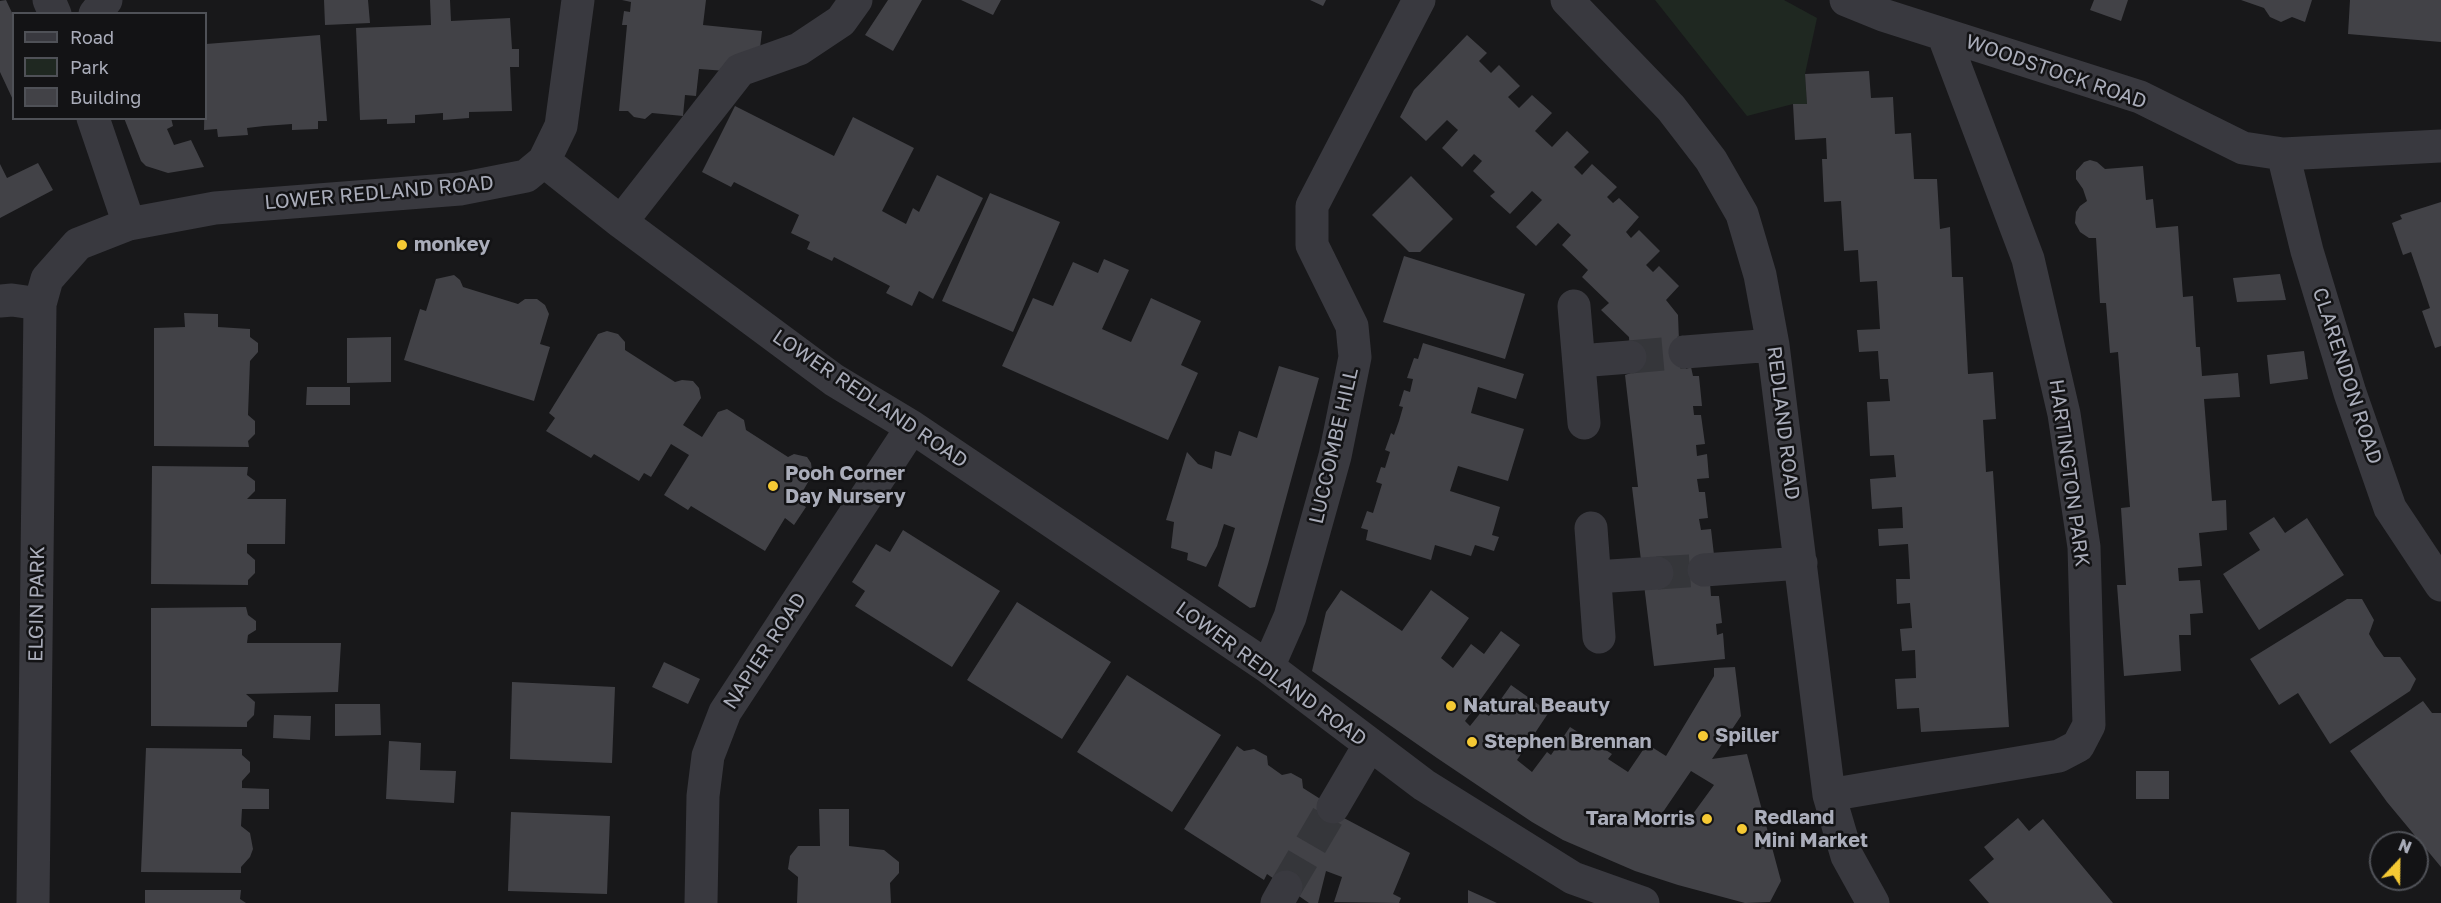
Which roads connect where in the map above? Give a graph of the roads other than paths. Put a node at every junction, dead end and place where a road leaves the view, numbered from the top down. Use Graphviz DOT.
graph roads {
  1 [pos="106,0"];
  2 [pos="578,0"];
  3 [pos="856,0"];
  4 [pos="1419,0"];
  5 [pos="1567,0"];
  6 [pos="1846,0"];
  7 [pos="97,12"];
  8 [pos="1943,34"];
  9 [pos="94,120"];
  10 [pos="2441,146"];
  11 [pos="2283,154"];
  12 [pos="544,161"];
  13 [pos="621,222"];
  14 [pos="129,224"];
  15 [pos="0,301"];
  16 [pos="40,304"];
  17 [pos="1574,306"];
  18 [pos="1773,345"];
  19 [pos="1685,352"];
  20 [pos="1630,357"];
  21 [pos="1579,361"];
  22 [pos="1584,423"];
  23 [pos="912,427"];
  24 [pos="1591,528"];
  25 [pos="1801,563"];
  26 [pos="1704,570"];
  27 [pos="1657,573"];
  28 [pos="1595,577"];
  29 [pos="2441,585"];
  30 [pos="1599,637"];
  31 [pos="1268,668"];
  32 [pos="1370,744"];
  33 [pos="1829,795"];
  34 [pos="1333,807"];
  35 [pos="1574,890"];
  36 [pos="33,903"];
  37 [pos="701,903"];
  38 [pos="1643,903"];
  39 [pos="1873,903"];
  1 -- 7 [label="street"];
  2 -- 12 [label="street"];
  3 -- 13 [label="street"];
  4 -- 31 [label="street, LUCCOMBE HILL"];
  5 -- 18 [label="street, REDLAND ROAD"];
  6 -- 8 [label="street, WOODSTOCK ROAD"];
  8 -- 11 [label="street, WOODSTOCK ROAD"];
  8 -- 33 [label="street, HARTINGTON PARK"];
  9 -- 14 [label="street"];
  10 -- 11 [label="street, WOODSTOCK ROAD"];
  11 -- 29 [label="street, CLARENDON ROAD"];
  12 -- 13 [label="street, LOWER REDLAND ROAD"];
  12 -- 14 [label="street, LOWER REDLAND ROAD"];
  13 -- 23 [label="street, LOWER REDLAND ROAD"];
  14 -- 16 [label="street, LOWER REDLAND ROAD"];
  15 -- 16 [label="street"];
  16 -- 36 [label="street, ELGIN PARK"];
  17 -- 21 [label="street"];
  18 -- 19 [label="street"];
  18 -- 25 [label="street, REDLAND ROAD"];
  20 -- 21 [label="street"];
  21 -- 22 [label="street"];
  23 -- 31 [label="street, LOWER REDLAND ROAD"];
  23 -- 37 [label="street, NAPIER ROAD"];
  24 -- 28 [label="street"];
  25 -- 26 [label="street"];
  25 -- 33 [label="street, REDLAND ROAD"];
  27 -- 28 [label="street"];
  28 -- 30 [label="street"];
  31 -- 32 [label="street, LOWER REDLAND ROAD"];
  32 -- 34 [label="street"];
  32 -- 35 [label="street, LOWER REDLAND ROAD"];
  33 -- 39 [label="street, REDLAND ROAD"];
  35 -- 38 [label="street, LOWER REDLAND ROAD"];
}
